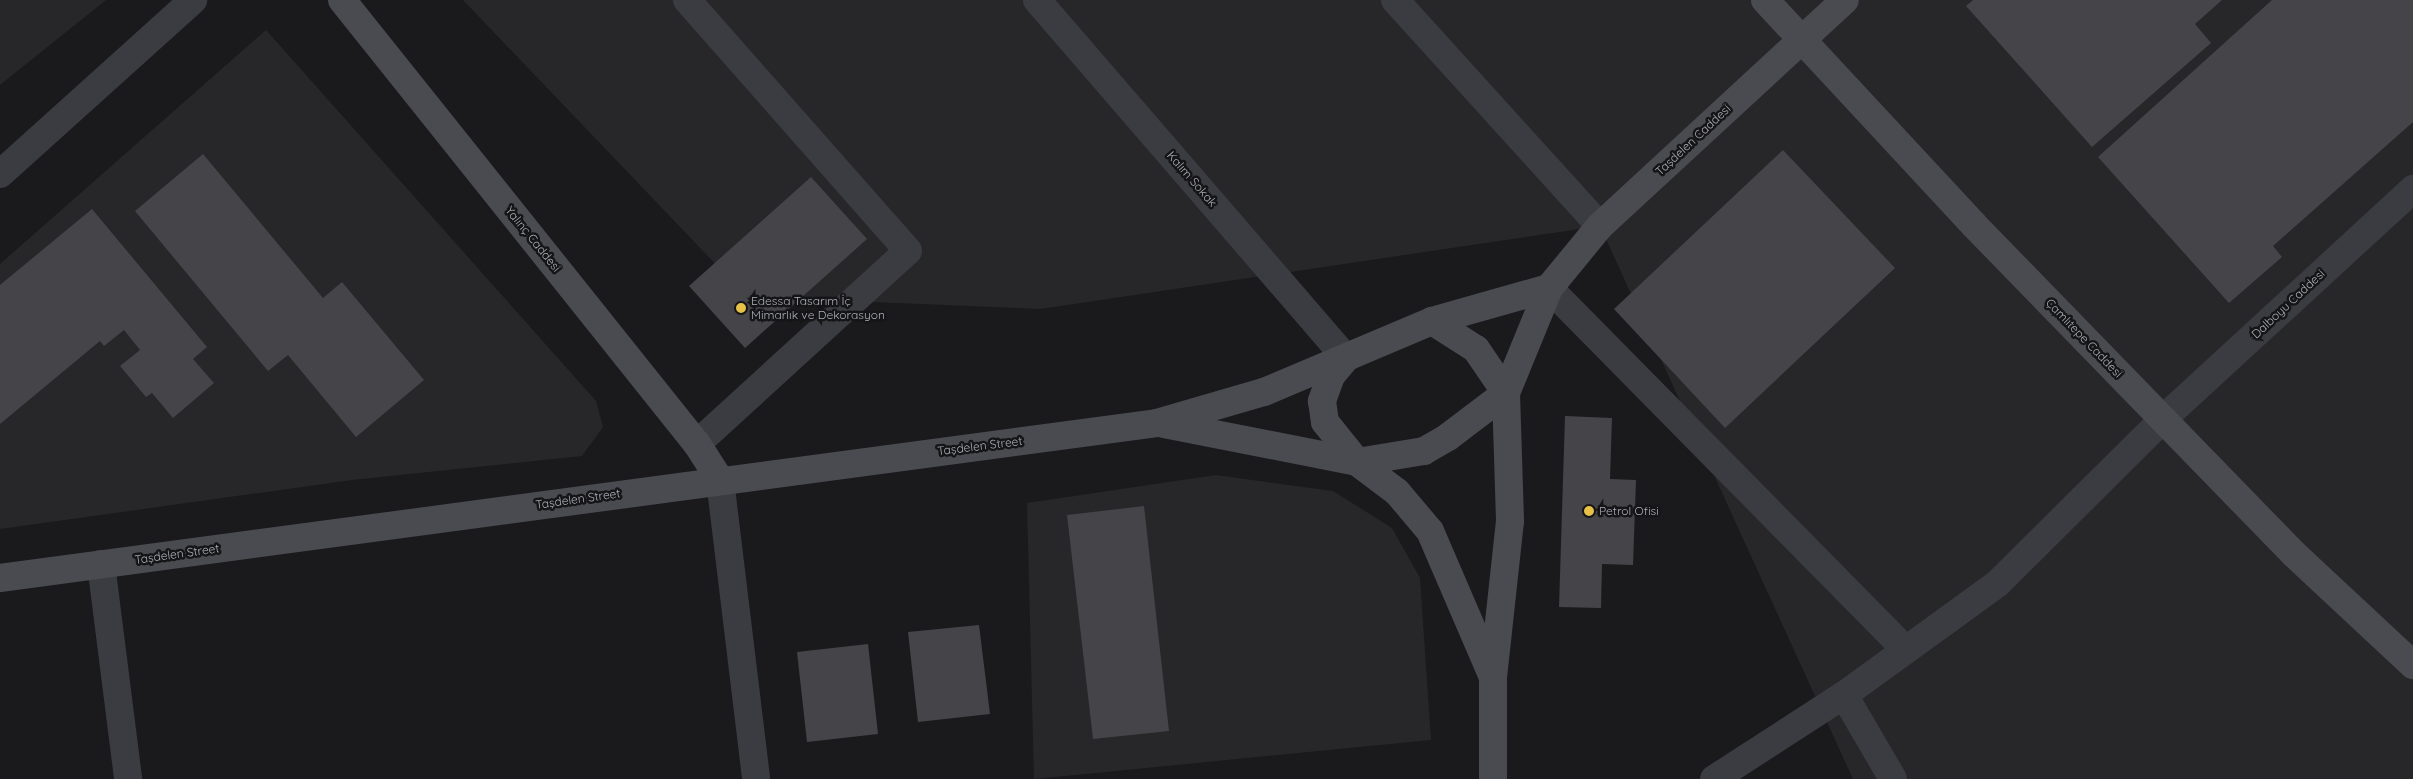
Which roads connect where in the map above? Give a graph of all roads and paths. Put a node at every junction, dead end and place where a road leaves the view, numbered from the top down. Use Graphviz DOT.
graph roads {
  1 [pos="193,0"];
  2 [pos="342,0"];
  3 [pos="687,0"];
  4 [pos="1038,0"];
  5 [pos="1395,0"];
  6 [pos="1765,0"];
  7 [pos="1845,0"];
  8 [pos="1802,40"];
  9 [pos="0,174"];
  10 [pos="2413,189"];
  11 [pos="1600,226"];
  12 [pos="1549,288"];
  13 [pos="1432,322"];
  14 [pos="1346,358"];
  15 [pos="1506,393"];
  16 [pos="2163,419"];
  17 [pos="1157,423"];
  18 [pos="697,444"];
  19 [pos="1356,462"];
  20 [pos="720,480"];
  21 [pos="101,564"];
  22 [pos="0,578"];
  23 [pos="1906,650"];
  24 [pos="2413,665"];
  25 [pos="1493,676"];
  26 [pos="1844,695"];
  27 [pos="128,779"];
  28 [pos="756,779"];
  29 [pos="1492,779"];
  30 [pos="1714,779"];
  31 [pos="1893,779"];
  1 -- 9 [label="street"];
  2 -- 18 [label="main road, Yalınç Caddesi"];
  3 -- 18 [label="street"];
  4 -- 14 [label="street, Kalım Sokak"];
  5 -- 11 [label="street"];
  6 -- 8 [label="main road, Çamlıtepe Caddesi"];
  7 -- 8 [label="main road, Taşdelen Caddesi"];
  8 -- 11 [label="main road, Taşdelen Caddesi"];
  8 -- 16 [label="main road, Çamlıtepe Caddesi"];
  10 -- 16 [label="street, Dalboyu Caddesi"];
  11 -- 12 [label="main road, Taşdelen Caddesi"];
  12 -- 13 [label="main road"];
  12 -- 15 [label="main road, Taşdelen Caddesi"];
  12 -- 23 [label="street"];
  13 -- 14 [label="main road"];
  13 -- 15 [label="main road"];
  14 -- 17 [label="main road"];
  14 -- 19 [label="main road"];
  15 -- 19 [label="main road"];
  15 -- 25 [label="main road"];
  16 -- 23 [label="street, Dalboyu Caddesi"];
  16 -- 24 [label="main road, Çamlıtepe Caddesi"];
  17 -- 19 [label="main road"];
  17 -- 20 [label="main road, Taşdelen Street"];
  18 -- 20 [label="main road, Yalınç Caddesi"];
  19 -- 25 [label="main road"];
  20 -- 21 [label="main road, Taşdelen Street"];
  20 -- 28 [label="street"];
  21 -- 22 [label="main road, Taşdelen Street"];
  21 -- 27 [label="street"];
  23 -- 26 [label="street, Dalboyu Caddesi"];
  25 -- 29 [label="main road"];
  26 -- 30 [label="street, Dalboyu Caddesi"];
  26 -- 31 [label="street"];
}
